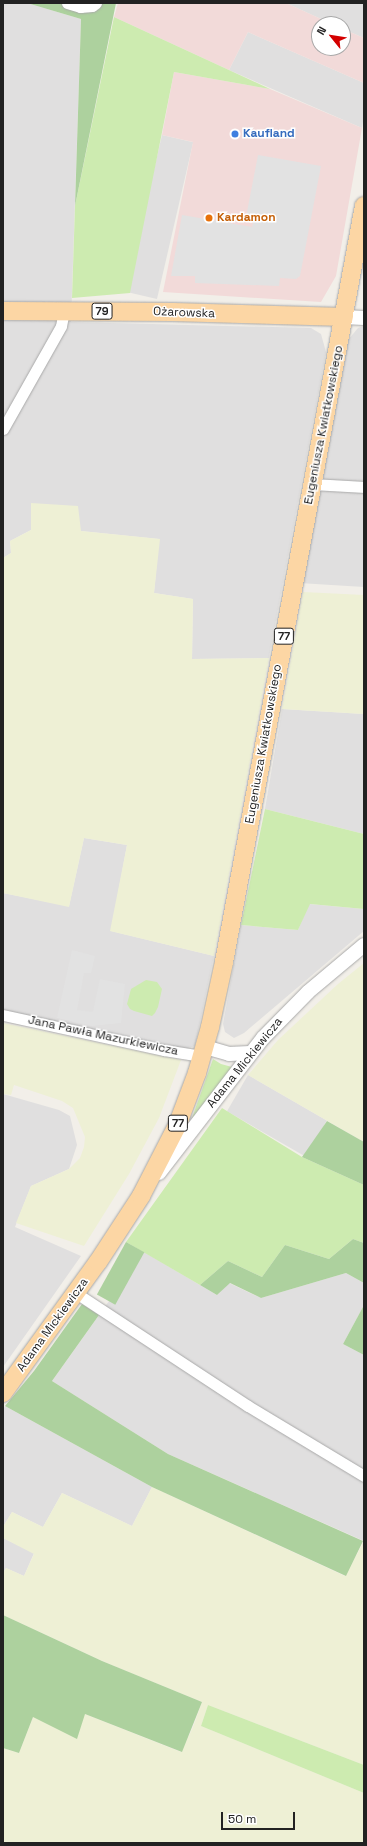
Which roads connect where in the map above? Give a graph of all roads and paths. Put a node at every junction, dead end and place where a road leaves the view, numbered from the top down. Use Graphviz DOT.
graph roads {
  1 [pos="67,3"];
  2 [pos="96,3"];
  3 [pos="363,212"];
  4 [pos="64,310"];
  5 [pos="3,311"];
  6 [pos="344,317"];
  7 [pos="364,318"];
  8 [pos="3,429"];
  9 [pos="313,484"];
  10 [pos="364,487"];
  11 [pos="364,946"];
  12 [pos="3,1015"];
  13 [pos="204,1051"];
  14 [pos="250,1053"];
  15 [pos="141,1196"];
  16 [pos="76,1293"];
  17 [pos="3,1393"];
  18 [pos="364,1476"];
  1 -- 2 [label="street"];
  3 -- 6 [label="main road, Eugeniusza Kwiatkowskiego / 77"];
  4 -- 5 [label="main road, Ożarowska / 79"];
  4 -- 6 [label="main road, Ożarowska / 79"];
  4 -- 8 [label="street"];
  6 -- 7 [label="street, Ożarowska"];
  6 -- 9 [label="main road, Eugeniusza Kwiatkowskiego / 77"];
  9 -- 10 [label="street"];
  9 -- 13 [label="main road, Eugeniusza Kwiatkowskiego / 77"];
  11 -- 14 [label="street, Adama Mickiewicza"];
  12 -- 13 [label="street, Jana Pawła Mazurkiewicza"];
  13 -- 14 [label="street"];
  13 -- 15 [label="main road, Adama Mickiewicza / 77"];
  14 -- 15 [label="street, Adama Mickiewicza"];
  15 -- 16 [label="main road, Adama Mickiewicza / 77"];
  16 -- 17 [label="main road, Adama Mickiewicza / 77"];
  16 -- 18 [label="street"];
}
